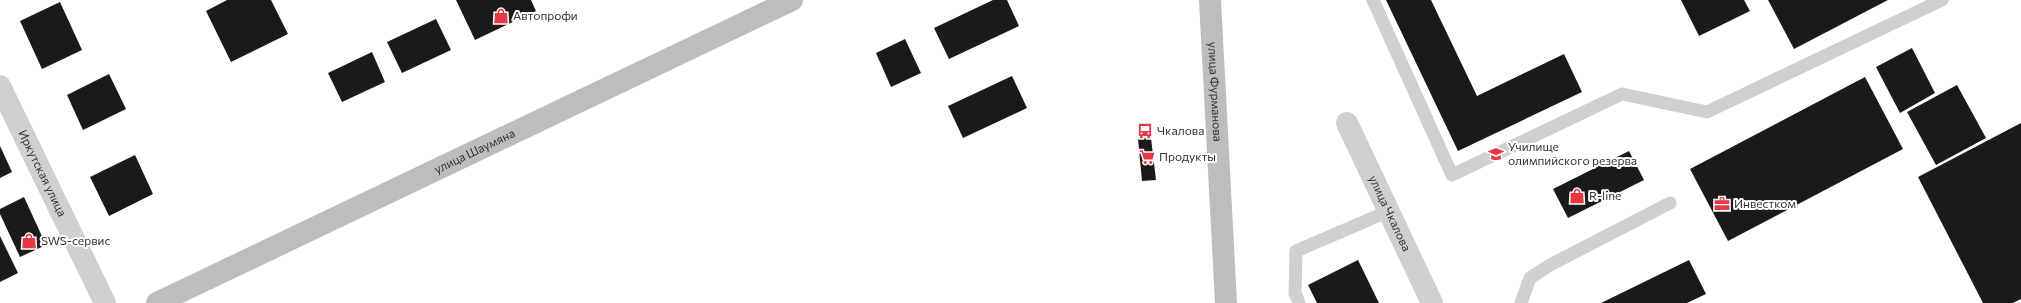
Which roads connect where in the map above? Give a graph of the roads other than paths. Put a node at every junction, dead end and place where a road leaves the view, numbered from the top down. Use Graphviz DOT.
graph roads {
  1 [pos="792,0"];
  2 [pos="1210,0"];
  3 [pos="1373,0"];
  4 [pos="1942,0"];
  5 [pos="0,86"];
  6 [pos="1347,124"];
  7 [pos="1670,203"];
  8 [pos="1389,211"];
  9 [pos="105,303"];
  10 [pos="157,303"];
  11 [pos="1226,303"];
  12 [pos="1299,303"];
  13 [pos="1432,303"];
  14 [pos="1521,303"];
  1 -- 10 [label="street, улица Шаумяна"];
  2 -- 11 [label="street, улица Фурманова"];
  3 -- 4 [label="lane"];
  5 -- 9 [label="street, Иркутская улица"];
  6 -- 8 [label="street, улица Чкалова"];
  7 -- 14 [label="lane"];
  8 -- 12 [label="lane"];
  8 -- 13 [label="street, улица Чкалова"];
}
